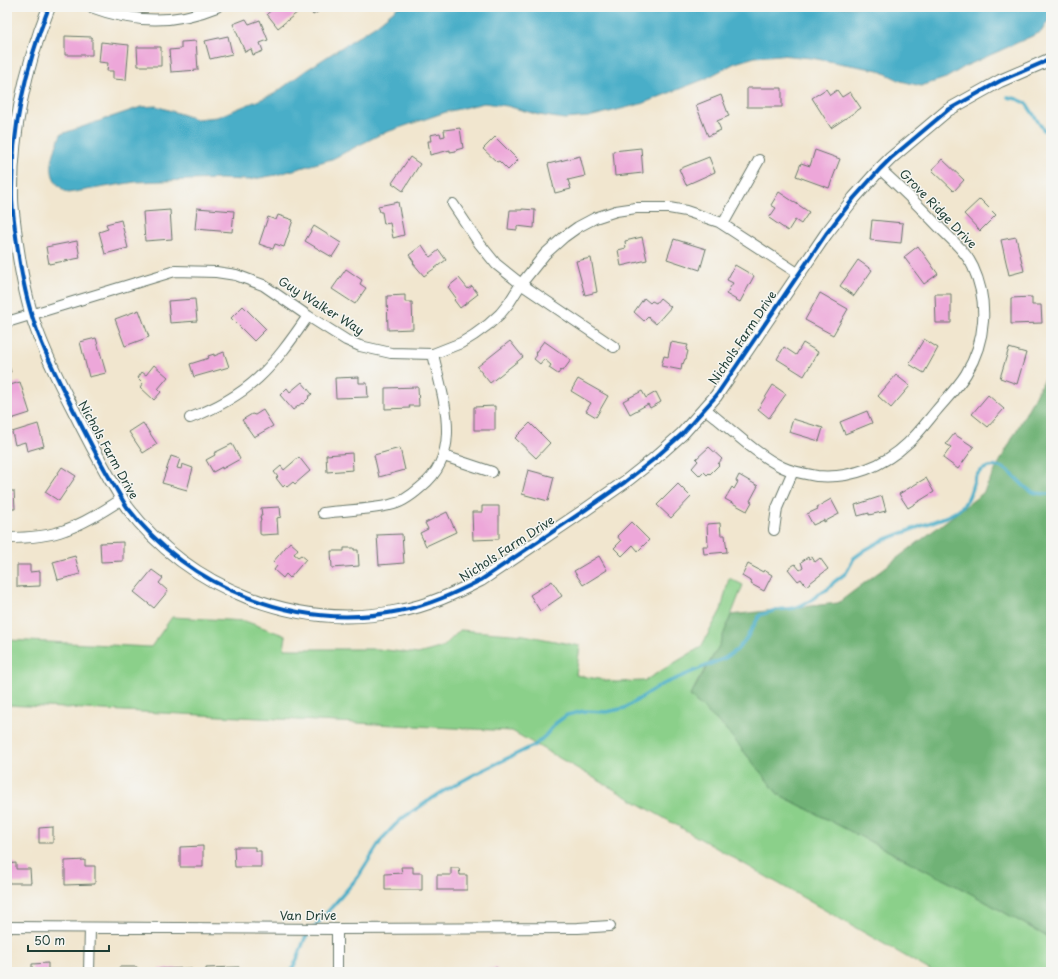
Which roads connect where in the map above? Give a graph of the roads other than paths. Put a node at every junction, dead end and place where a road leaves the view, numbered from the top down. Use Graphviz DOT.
graph roads {
  1 [pos="49,7"];
  2 [pos="92,7"];
  3 [pos="217,7"];
  4 [pos="1051,59"];
  5 [pos="759,160"];
  6 [pos="880,169"];
  7 [pos="453,204"];
  8 [pos="723,224"];
  9 [pos="799,274"];
  10 [pos="521,284"];
  11 [pos="31,315"];
  12 [pos="308,316"];
  13 [pos="7,322"];
  14 [pos="614,347"];
  15 [pos="433,354"];
  16 [pos="705,409"];
  17 [pos="190,418"];
  18 [pos="444,456"];
  19 [pos="792,471"];
  20 [pos="492,472"];
  21 [pos="122,499"];
  22 [pos="324,513"];
  23 [pos="774,530"];
  24 [pos="7,538"];
  25 [pos="610,926"];
  26 [pos="7,927"];
  27 [pos="90,928"];
  28 [pos="337,929"];
  29 [pos="89,972"];
  30 [pos="337,972"];
  1 -- 11 [label="street, Nichols Farm Drive"];
  2 -- 3 [label="street"];
  4 -- 6 [label="street, Nichols Farm Drive"];
  5 -- 8 [label="street"];
  6 -- 9 [label="street, Nichols Farm Drive"];
  6 -- 19 [label="street, Grove Ridge Drive"];
  7 -- 10 [label="street"];
  8 -- 9 [label="street, Guy Walker Way"];
  8 -- 10 [label="street, Guy Walker Way"];
  9 -- 16 [label="street, Nichols Farm Drive"];
  10 -- 14 [label="street"];
  10 -- 15 [label="street, Guy Walker Way"];
  11 -- 12 [label="street, Guy Walker Way"];
  11 -- 13 [label="street, Guy Walker Way"];
  11 -- 21 [label="street, Nichols Farm Drive"];
  12 -- 15 [label="street, Guy Walker Way"];
  12 -- 17 [label="street"];
  15 -- 18 [label="street"];
  16 -- 19 [label="street, Grove Ridge Drive"];
  16 -- 21 [label="street, Nichols Farm Drive"];
  18 -- 20 [label="street"];
  18 -- 22 [label="street"];
  19 -- 23 [label="street"];
  21 -- 24 [label="street"];
  25 -- 28 [label="street, Van Drive"];
  26 -- 27 [label="street, Van Drive"];
  27 -- 28 [label="street, Van Drive"];
  27 -- 29 [label="street"];
  28 -- 30 [label="street"];
}
